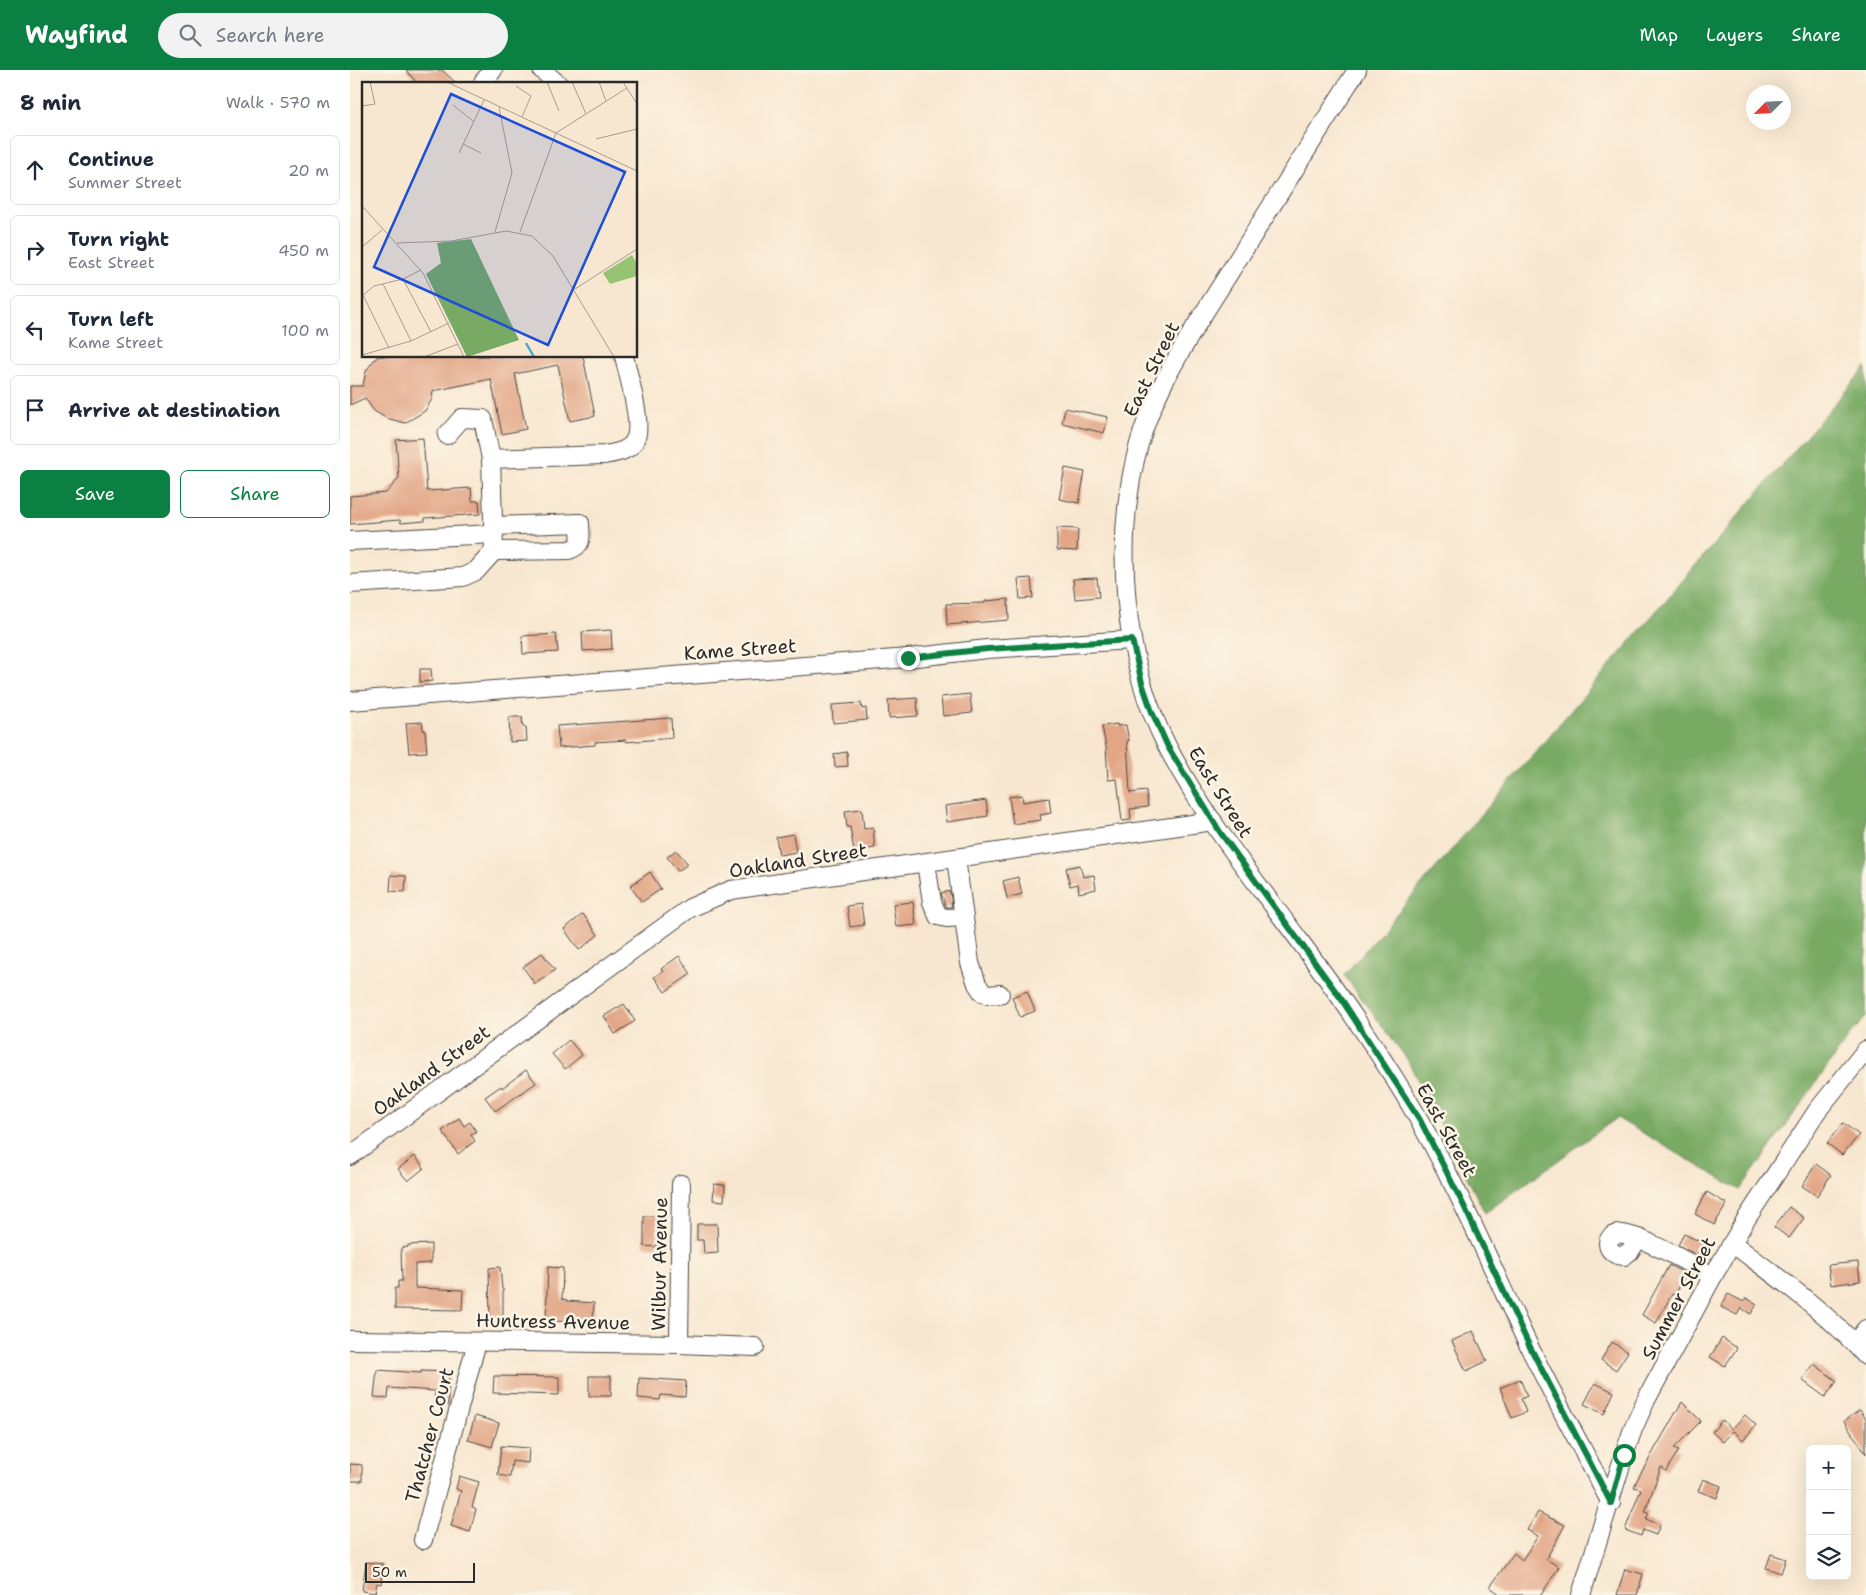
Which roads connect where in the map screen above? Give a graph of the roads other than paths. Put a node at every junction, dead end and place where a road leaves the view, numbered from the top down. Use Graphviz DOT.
graph roads {
  1 [pos="542,70"];
  2 [pos="1357,70"];
  3 [pos="556,82"];
  4 [pos="624,358"];
  5 [pos="447,435"];
  6 [pos="491,459"];
  7 [pos="494,530"];
  8 [pos="350,541"];
  9 [pos="494,552"];
  10 [pos="350,584"];
  11 [pos="1132,640"];
  12 [pos="350,701"];
  13 [pos="1213,822"];
  14 [pos="956,858"];
  15 [pos="926,863"];
  16 [pos="964,918"];
  17 [pos="1000,994"];
  18 [pos="1866,1050"];
  19 [pos="350,1156"];
  20 [pos="681,1184"];
  21 [pos="1638,1238"];
  22 [pos="1732,1243"];
  23 [pos="1713,1276"];
  24 [pos="1866,1329"];
  25 [pos="350,1340"];
  26 [pos="477,1342"];
  27 [pos="679,1344"];
  28 [pos="755,1347"];
  29 [pos="1860,1350"];
  30 [pos="1611,1503"];
  31 [pos="423,1540"];
  32 [pos="1581,1595"];
  1 -- 3 [label="street"];
  2 -- 11 [label="street, East Street"];
  4 -- 6 [label="street"];
  5 -- 6 [label="street"];
  6 -- 7 [label="street"];
  7 -- 8 [label="street"];
  7 -- 9 [label="street"];
  7 -- 9 [label="street"];
  9 -- 10 [label="street"];
  11 -- 12 [label="street, Kame Street"];
  11 -- 13 [label="street, East Street"];
  13 -- 14 [label="street, Oakland Street"];
  13 -- 30 [label="street, East Street"];
  14 -- 15 [label="street, Oakland Street"];
  14 -- 16 [label="street"];
  15 -- 16 [label="street"];
  15 -- 19 [label="street, Oakland Street"];
  16 -- 17 [label="street"];
  18 -- 22 [label="street, Summer Street"];
  20 -- 27 [label="street, Wilbur Avenue"];
  21 -- 23 [label="street"];
  22 -- 23 [label="street, Summer Street"];
  22 -- 29 [label="street"];
  23 -- 30 [label="street, Summer Street"];
  24 -- 29 [label="street"];
  25 -- 26 [label="street, Huntress Avenue"];
  26 -- 27 [label="street, Huntress Avenue"];
  26 -- 31 [label="street, Thatcher Court"];
  27 -- 28 [label="street, Huntress Avenue"];
  30 -- 32 [label="street, Summer Street"];
}
